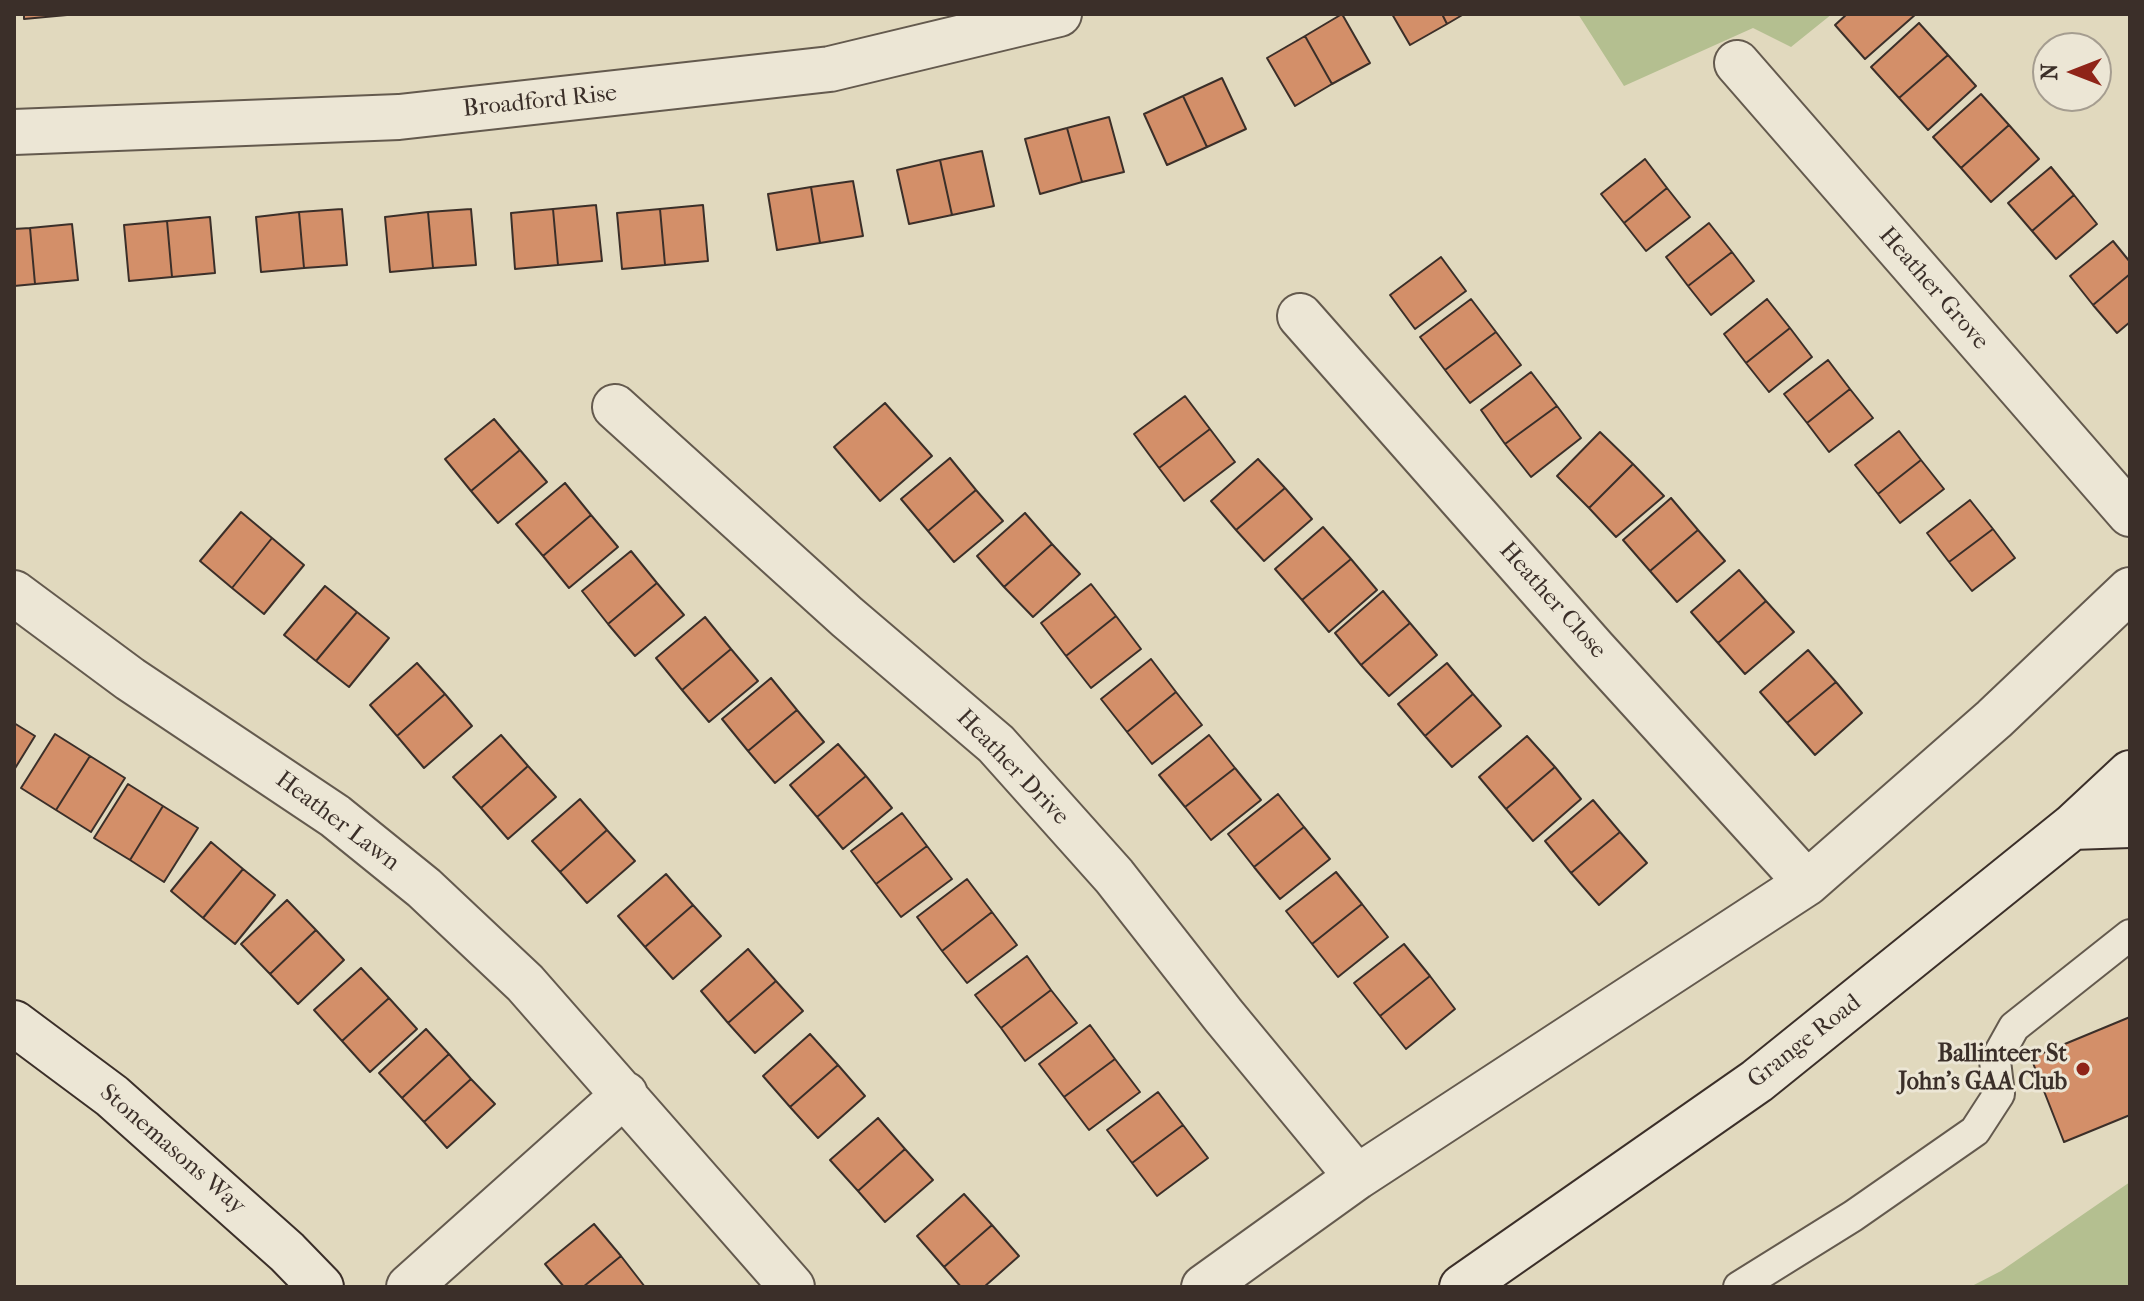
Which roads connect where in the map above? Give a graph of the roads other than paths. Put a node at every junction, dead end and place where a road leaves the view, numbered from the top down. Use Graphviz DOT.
graph roads {
  1 [pos="1059,14"];
  2 [pos="1737,63"];
  3 [pos="14,132"];
  4 [pos="1300,316"];
  5 [pos="615,407"];
  6 [pos="2130,514"];
  7 [pos="2130,590"];
  8 [pos="14,593"];
  9 [pos="2130,773"];
  10 [pos="2130,825"];
  11 [pos="2072,827"];
  12 [pos="1807,883"];
  13 [pos="2130,935"];
  14 [pos="14,1023"];
  15 [pos="625,1094"];
  16 [pos="1357,1177"];
  17 [pos="321,1287"];
  18 [pos="409,1287"];
  19 [pos="792,1287"];
  20 [pos="1204,1287"];
  21 [pos="1462,1287"];
  22 [pos="1739,1287"];
  1 -- 3 [label="street, Broadford Rise"];
  2 -- 6 [label="street, Heather Grove"];
  4 -- 12 [label="street, Heather Close"];
  5 -- 16 [label="street, Heather Drive"];
  7 -- 12 [label="street"];
  8 -- 15 [label="street, Heather Lawn"];
  9 -- 11 [label="street, Grange Road"];
  10 -- 11 [label="street"];
  11 -- 21 [label="street, Grange Road"];
  12 -- 16 [label="street"];
  13 -- 22 [label="lane"];
  14 -- 17 [label="street, Stonemasons Way"];
  15 -- 18 [label="street"];
  15 -- 19 [label="street, Heather Lawn"];
  16 -- 20 [label="street"];
}
